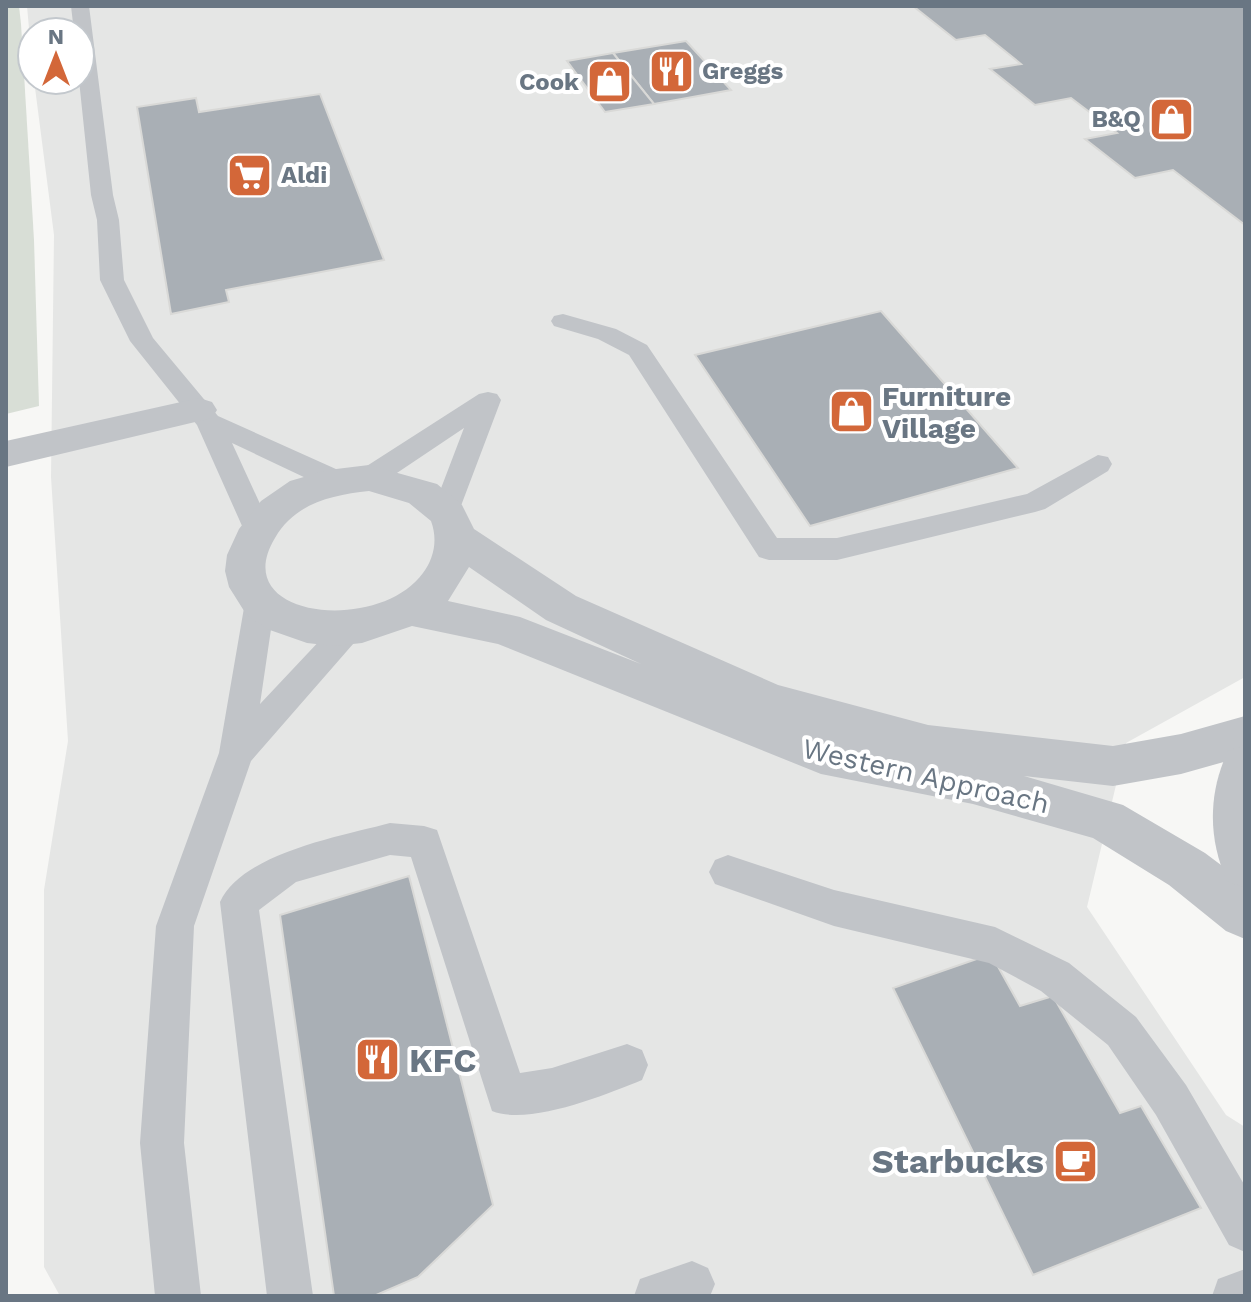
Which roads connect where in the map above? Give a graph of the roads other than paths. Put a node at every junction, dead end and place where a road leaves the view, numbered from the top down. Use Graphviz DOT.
graph roads {
  1 [pos="80,6"];
  2 [pos="563,321"];
  3 [pos="204,416"];
  4 [pos="6,454"];
  5 [pos="1098,464"];
  6 [pos="353,479"];
  7 [pos="451,524"];
  8 [pos="257,530"];
  9 [pos="260,602"];
  10 [pos="407,609"];
  11 [pos="351,628"];
  12 [pos="1245,736"];
  13 [pos="236,753"];
  14 [pos="1245,765"];
  15 [pos="1245,865"];
  16 [pos="728,872"];
  17 [pos="1245,914"];
  18 [pos="627,1065"];
  19 [pos="1245,1229"];
  20 [pos="1245,1292"];
  21 [pos="178,1296"];
  22 [pos="290,1296"];
  23 [pos="1235,1296"];
  1 -- 3 [label="lane"];
  2 -- 5 [label="lane"];
  3 -- 4 [label="street"];
  3 -- 6 [label="lane"];
  3 -- 8 [label="lane"];
  6 -- 7 [label="street, Western Approach"];
  6 -- 7 [label="lane"];
  6 -- 8 [label="street, Western Approach"];
  7 -- 10 [label="street"];
  7 -- 12 [label="street, Western Approach"];
  8 -- 9 [label="street"];
  9 -- 11 [label="street"];
  9 -- 13 [label="lane"];
  10 -- 11 [label="street"];
  10 -- 17 [label="street, Western Approach"];
  11 -- 13 [label="lane"];
  13 -- 21 [label="lane"];
  14 -- 15 [label="street"];
  16 -- 19 [label="lane"];
  18 -- 22 [label="lane"];
  20 -- 23 [label="lane"];
}
